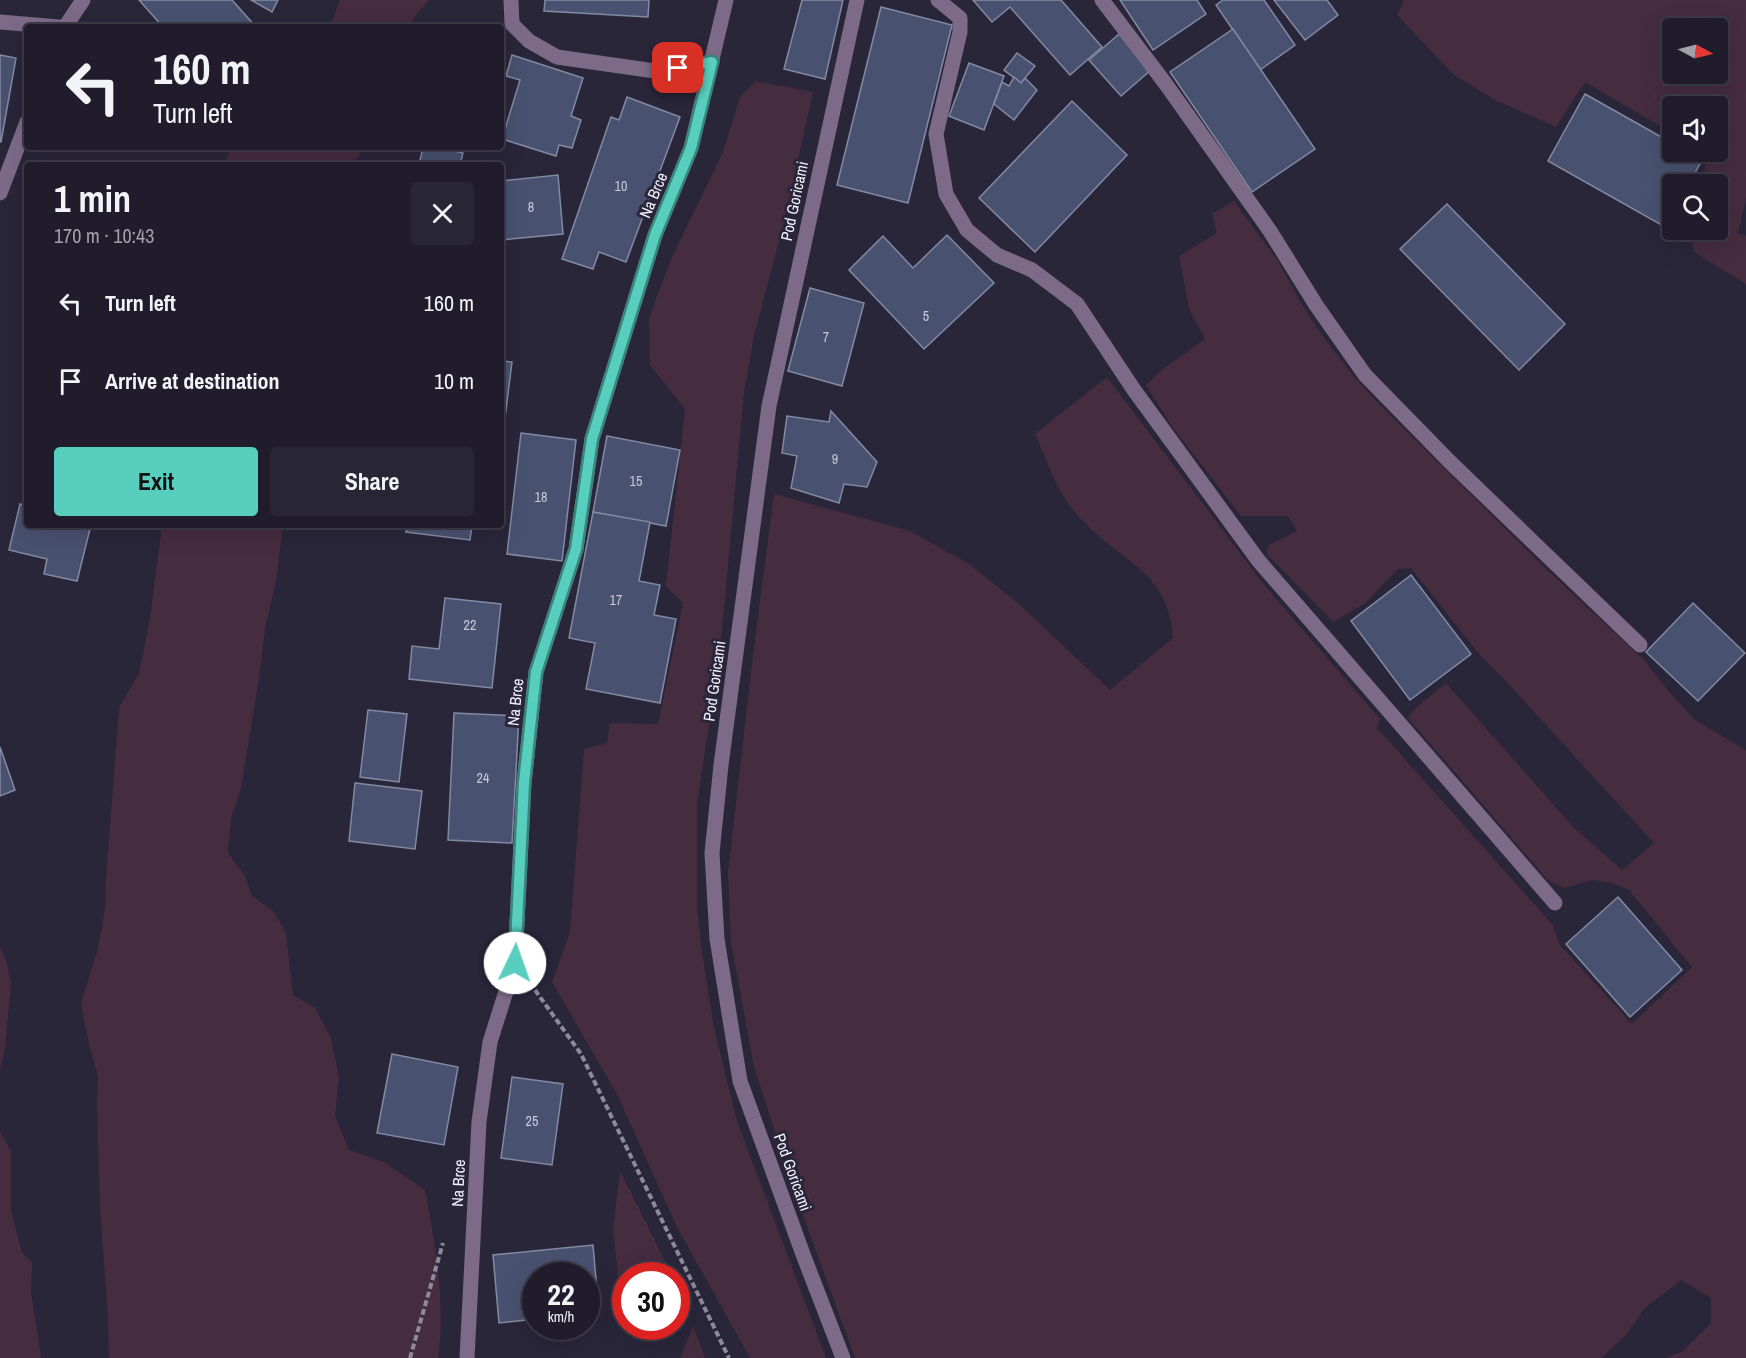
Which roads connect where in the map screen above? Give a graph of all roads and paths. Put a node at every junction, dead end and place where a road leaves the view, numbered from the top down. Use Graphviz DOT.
graph roads {
  1 [pos="83,0"];
  2 [pos="511,0"];
  3 [pos="726,0"];
  4 [pos="857,0"];
  5 [pos="939,0"];
  6 [pos="1102,0"];
  7 [pos="0,22"];
  8 [pos="24,24"];
  9 [pos="67,24"];
  10 [pos="712,62"];
  11 [pos="24,128"];
  12 [pos="4,171"];
  13 [pos="0,192"];
  14 [pos="1640,645"];
  15 [pos="1555,903"];
  16 [pos="515,963"];
  17 [pos="467,1358"];
  18 [pos="729,1358"];
  19 [pos="843,1358"];
  1 -- 9 [label="street"];
  2 -- 10 [label="street"];
  3 -- 10 [label="street, Na Brce"];
  4 -- 19 [label="street, Pod Goricami"];
  5 -- 15 [label="street"];
  6 -- 14 [label="street"];
  7 -- 8 [label="street"];
  10 -- 16 [label="street, Na Brce"];
  11 -- 12 [label="street"];
  12 -- 13 [label="street"];
  16 -- 17 [label="street, Na Brce"];
  16 -- 18 [label="path"];
}
